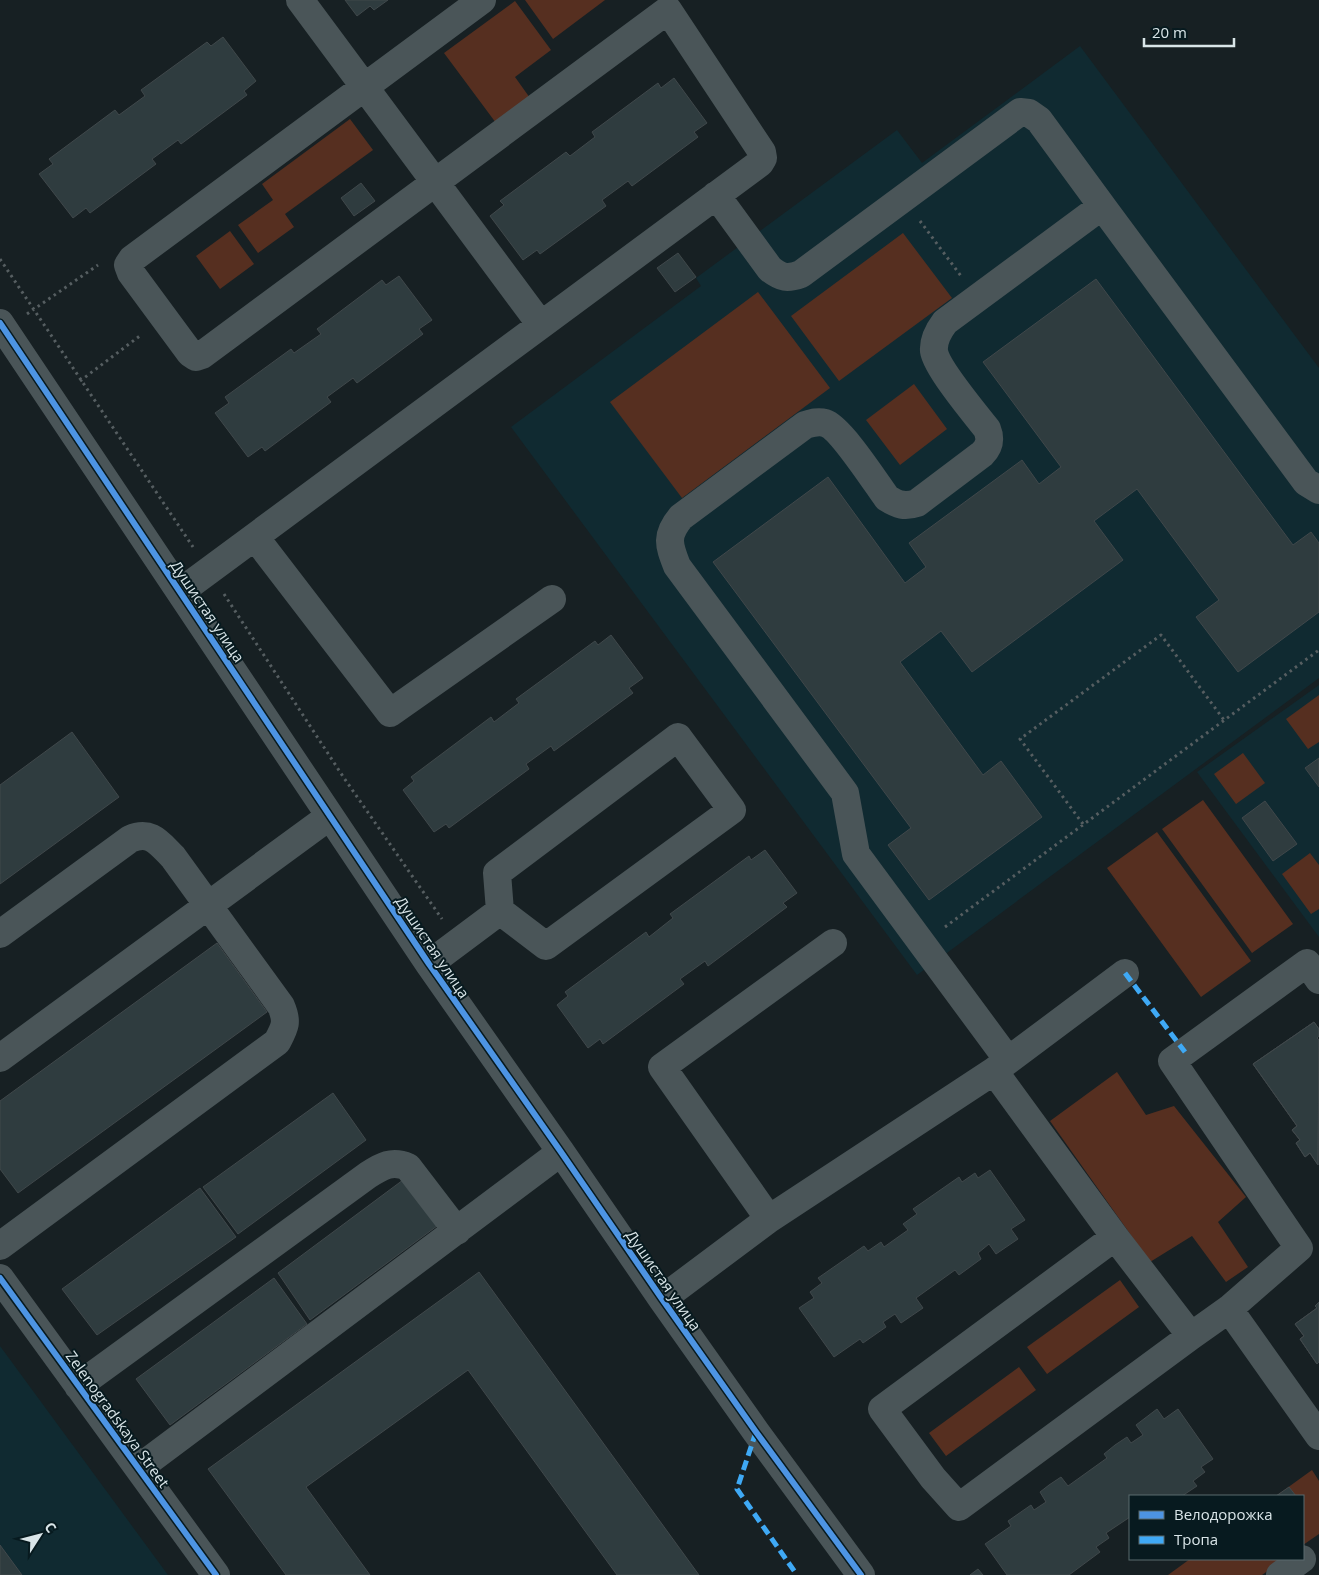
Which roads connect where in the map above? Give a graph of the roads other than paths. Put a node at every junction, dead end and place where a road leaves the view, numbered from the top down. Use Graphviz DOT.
graph roads {
  1 [pos="300,0"];
  2 [pos="482,0"];
  3 [pos="664,5"];
  4 [pos="365,87"];
  5 [pos="436,182"];
  6 [pos="716,195"];
  7 [pos="1102,206"];
  8 [pos="541,325"];
  9 [pos="3,331"];
  10 [pos="1319,490"];
  11 [pos="254,537"];
  12 [pos="180,592"];
  13 [pos="552,599"];
  14 [pos="330,816"];
  15 [pos="208,906"];
  16 [pos="500,911"];
  17 [pos="0,934"];
  18 [pos="833,943"];
  19 [pos="429,964"];
  20 [pos="1125,973"];
  21 [pos="1319,980"];
  22 [pos="0,1058"];
  23 [pos="1001,1066"];
  24 [pos="561,1152"];
  25 [pos="770,1219"];
  26 [pos="456,1231"];
  27 [pos="1115,1237"];
  28 [pos="0,1246"];
  29 [pos="0,1278"];
  30 [pos="662,1299"];
  31 [pos="1229,1310"];
  32 [pos="1191,1336"];
  33 [pos="78,1386"];
  34 [pos="1319,1436"];
  35 [pos="139,1468"];
  36 [pos="1319,1547"];
  37 [pos="1304,1558"];
  38 [pos="1302,1560"];
  39 [pos="216,1575"];
  40 [pos="861,1575"];
  41 [pos="1280,1575"];
  1 -- 4 [label="street"];
  2 -- 4 [label="street"];
  3 -- 5 [label="street"];
  3 -- 6 [label="street"];
  4 -- 5 [label="street"];
  4 -- 5 [label="street"];
  5 -- 8 [label="street"];
  6 -- 7 [label="street"];
  6 -- 8 [label="street"];
  7 -- 10 [label="street"];
  7 -- 23 [label="street"];
  8 -- 11 [label="street"];
  9 -- 12 [label="street, Душистая улица"];
  11 -- 12 [label="street"];
  11 -- 13 [label="street"];
  12 -- 14 [label="street, Душистая улица"];
  14 -- 15 [label="street"];
  14 -- 19 [label="street, Душистая улица"];
  15 -- 17 [label="street"];
  15 -- 22 [label="street"];
  15 -- 28 [label="street"];
  16 -- 16 [label="street"];
  16 -- 19 [label="street"];
  18 -- 25 [label="street"];
  19 -- 24 [label="street, Душистая улица"];
  20 -- 23 [label="street"];
  21 -- 31 [label="street"];
  23 -- 25 [label="street"];
  23 -- 27 [label="street"];
  24 -- 26 [label="street"];
  24 -- 30 [label="street, Душистая улица"];
  25 -- 30 [label="street"];
  26 -- 33 [label="street"];
  26 -- 35 [label="street"];
  27 -- 32 [label="street"];
  27 -- 32 [label="street"];
  29 -- 33 [label="street, Zelenogradskaya Street"];
  30 -- 40 [label="street, Душистая улица"];
  31 -- 32 [label="street"];
  31 -- 34 [label="street"];
  33 -- 35 [label="street, Zelenogradskaya Street"];
  35 -- 39 [label="street, Zelenogradskaya Street"];
  36 -- 37 [label="street"];
  38 -- 41 [label="street"];
}
